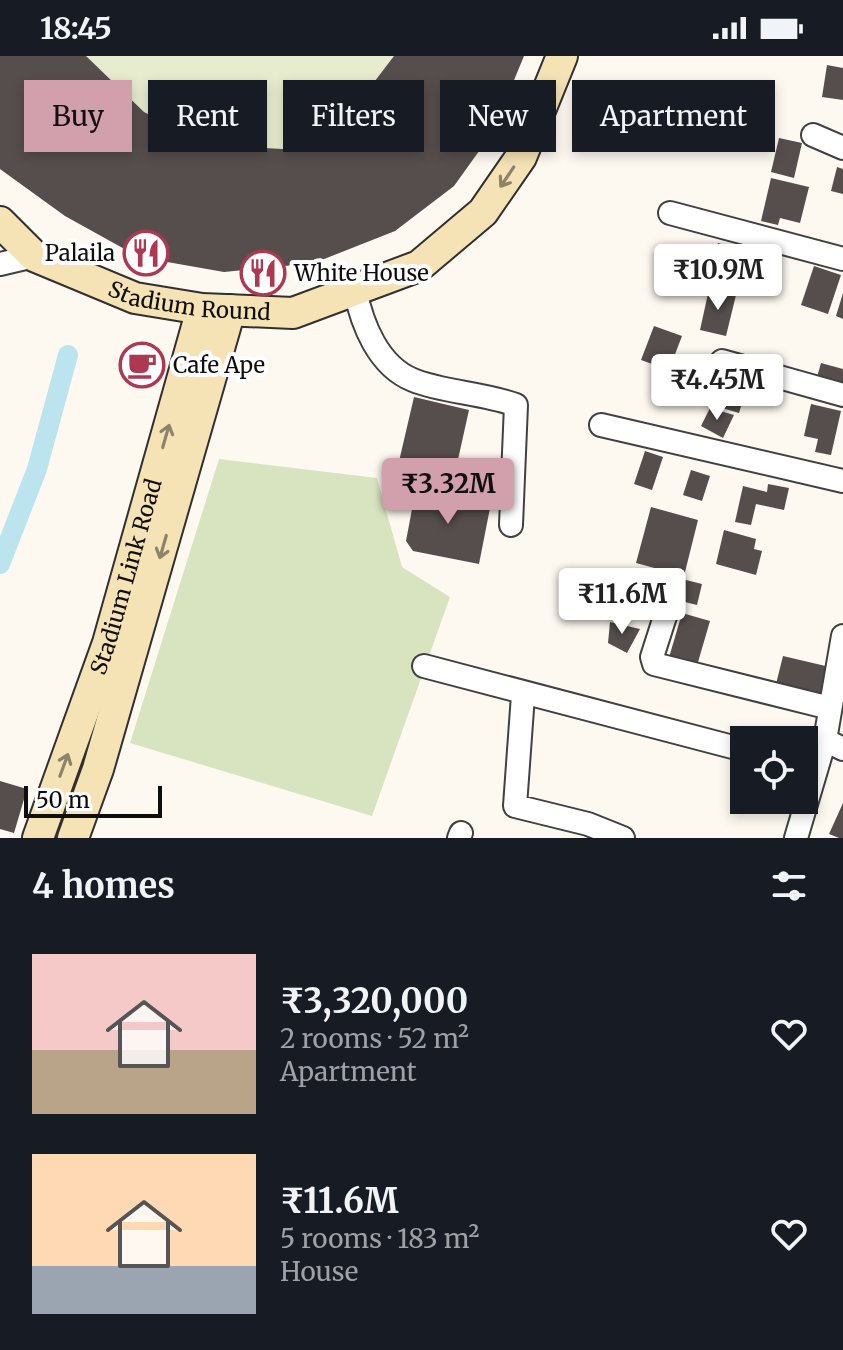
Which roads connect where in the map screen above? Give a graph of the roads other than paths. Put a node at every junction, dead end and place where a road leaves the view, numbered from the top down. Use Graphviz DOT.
graph roads {
  1 [pos="562,56"];
  2 [pos="813,135"];
  3 [pos="843,148"];
  4 [pos="670,213"];
  5 [pos="0,222"];
  6 [pos="34,256"];
  7 [pos="843,259"];
  8 [pos="0,264"];
  9 [pos="355,290"];
  10 [pos="216,310"];
  11 [pos="722,361"];
  12 [pos="843,395"];
  13 [pos="601,425"];
  14 [pos="843,481"];
  15 [pos="511,525"];
  16 [pos="669,604"];
  17 [pos="843,636"];
  18 [pos="424,666"];
  19 [pos="523,695"];
  20 [pos="830,708"];
  21 [pos="834,744"];
  22 [pos="730,747"];
  23 [pos="818,760"];
  24 [pos="801,814"];
  25 [pos="617,837"];
  26 [pos="38,838"];
  27 [pos="73,838"];
  28 [pos="796,838"];
  1 -- 9 [label="street, Stadium Round, one-way"];
  2 -- 3 [label="street"];
  4 -- 7 [label="street"];
  5 -- 6 [label="street, Stadium Round"];
  6 -- 8 [label="street"];
  6 -- 10 [label="street, Stadium Round"];
  9 -- 10 [label="street, Stadium Round"];
  9 -- 15 [label="street"];
  26 -- 10 [label="street, Stadium Link Road, one-way"];
  10 -- 27 [label="street, Stadium Link Road, one-way"];
  11 -- 12 [label="street"];
  13 -- 14 [label="street"];
  16 -- 20 [label="street"];
  17 -- 20 [label="street"];
  18 -- 19 [label="street"];
  19 -- 22 [label="street"];
  19 -- 25 [label="street"];
  20 -- 21 [label="street"];
  21 -- 23 [label="street"];
  24 -- 28 [label="street"];
}
